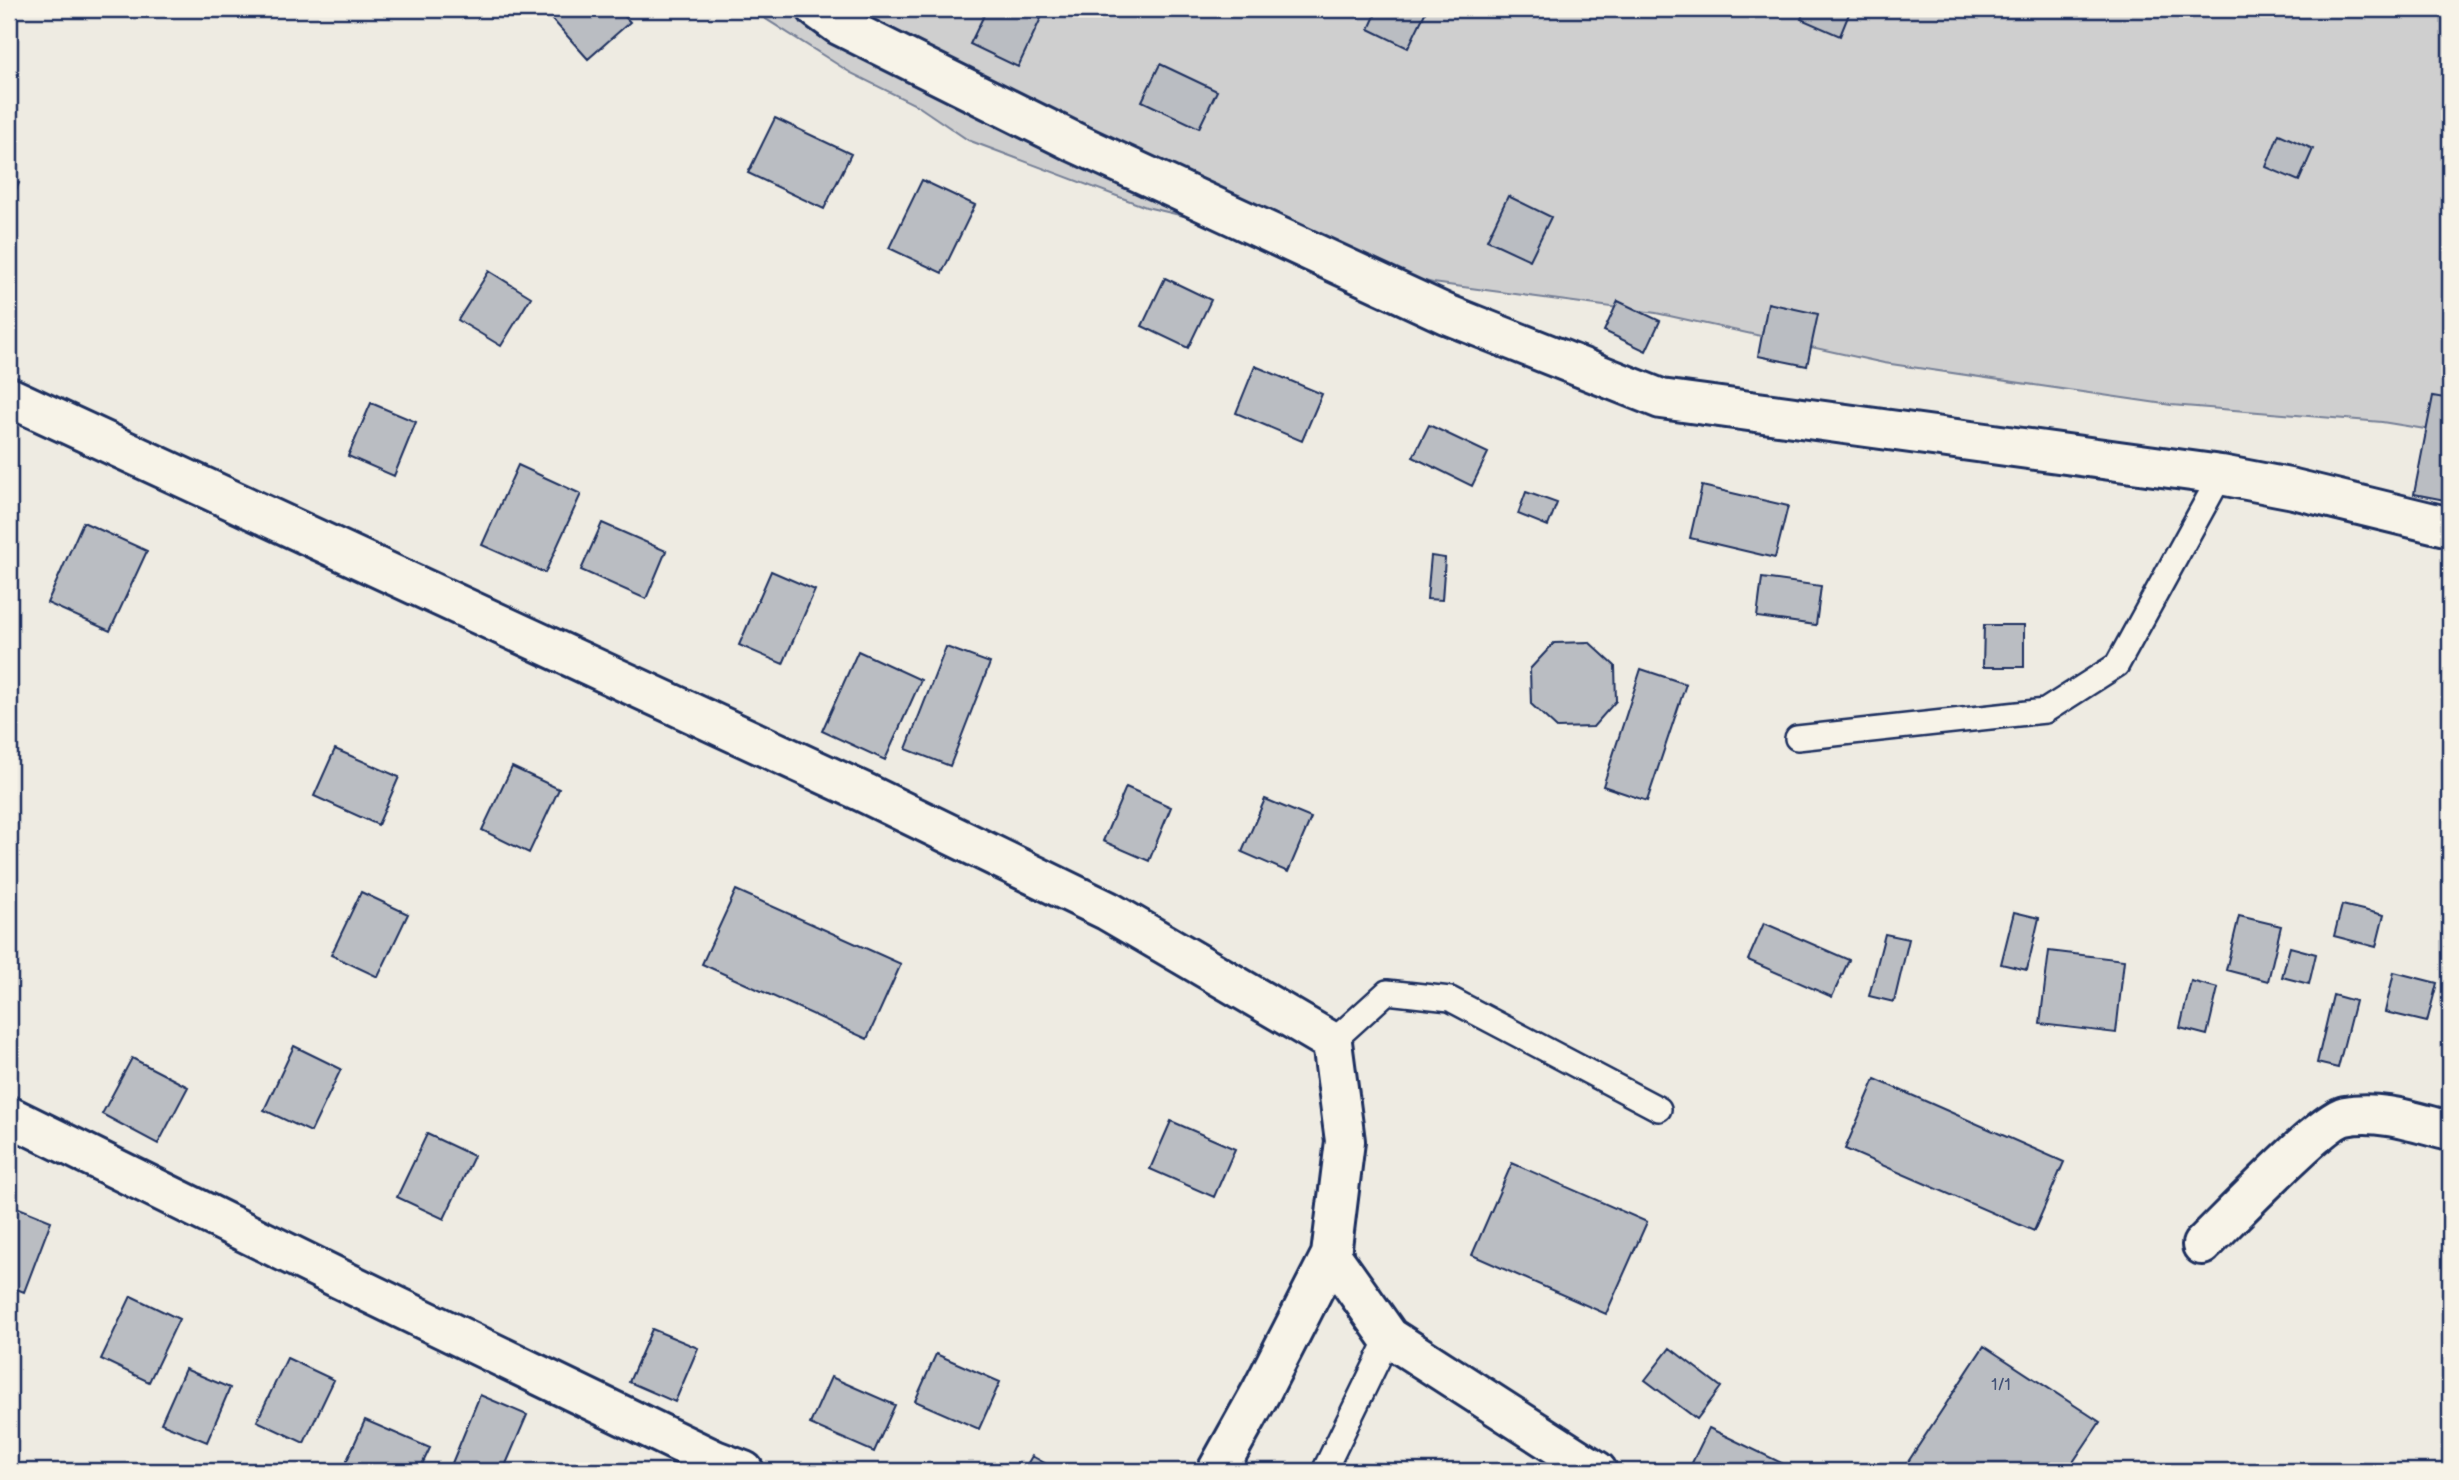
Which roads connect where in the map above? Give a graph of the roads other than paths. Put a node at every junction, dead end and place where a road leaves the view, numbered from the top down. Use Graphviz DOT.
graph roads {
  1 [pos="817,9"];
  2 [pos="9,397"];
  3 [pos="2221,475"];
  4 [pos="2450,527"];
  5 [pos="1797,738"];
  6 [pos="1332,1042"];
  7 [pos="1659,1109"];
  8 [pos="9,1116"];
  9 [pos="2450,1130"];
  10 [pos="2203,1245"];
  11 [pos="1331,1255"];
  12 [pos="1389,1337"];
  13 [pos="1326,1470"];
  14 [pos="744,1471"];
  15 [pos="1216,1471"];
  16 [pos="1597,1471"];
  1 -- 3 [label="street"];
  2 -- 6 [label="street"];
  3 -- 4 [label="street"];
  3 -- 5 [label="lane"];
  6 -- 7 [label="lane"];
  6 -- 11 [label="street"];
  8 -- 14 [label="street"];
  9 -- 10 [label="street"];
  11 -- 12 [label="street"];
  11 -- 15 [label="street"];
  12 -- 13 [label="lane"];
  12 -- 16 [label="street"];
}
